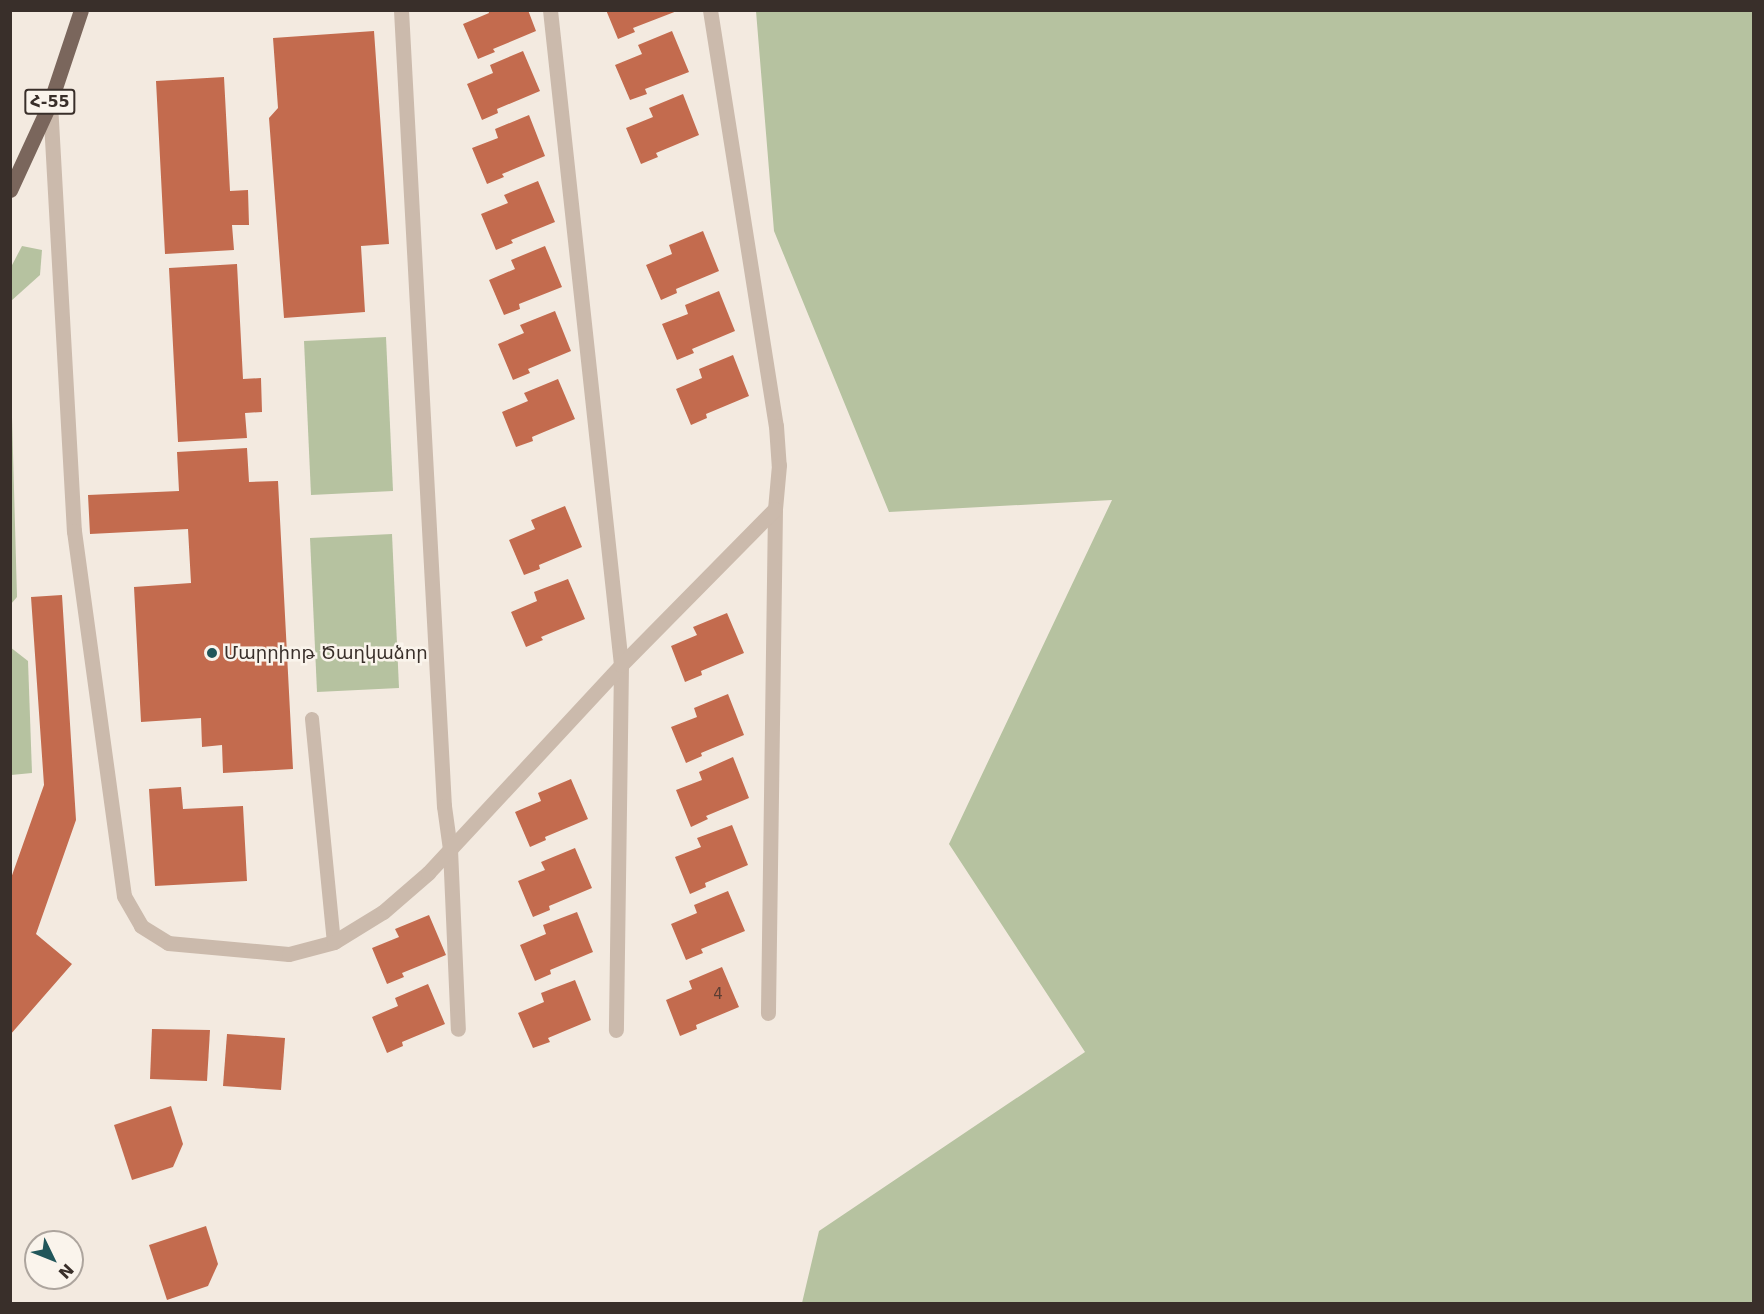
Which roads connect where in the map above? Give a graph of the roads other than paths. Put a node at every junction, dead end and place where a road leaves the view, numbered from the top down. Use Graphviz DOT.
graph roads {
  1 [pos="81,10"];
  2 [pos="401,10"];
  3 [pos="550,10"];
  4 [pos="710,10"];
  5 [pos="50,103"];
  6 [pos="10,190"];
  7 [pos="775,509"];
  8 [pos="621,665"];
  9 [pos="312,719"];
  10 [pos="450,849"];
  11 [pos="334,942"];
  12 [pos="768,1013"];
  13 [pos="458,1029"];
  14 [pos="616,1030"];
  1 -- 5 [label="main road, Հ-55"];
  2 -- 10 [label="street"];
  3 -- 8 [label="street"];
  4 -- 7 [label="street"];
  5 -- 6 [label="main road, Հ-55"];
  5 -- 11 [label="street"];
  7 -- 8 [label="street"];
  7 -- 12 [label="street"];
  8 -- 10 [label="street"];
  8 -- 14 [label="street"];
  9 -- 11 [label="lane"];
  10 -- 11 [label="street"];
  10 -- 13 [label="street"];
}
